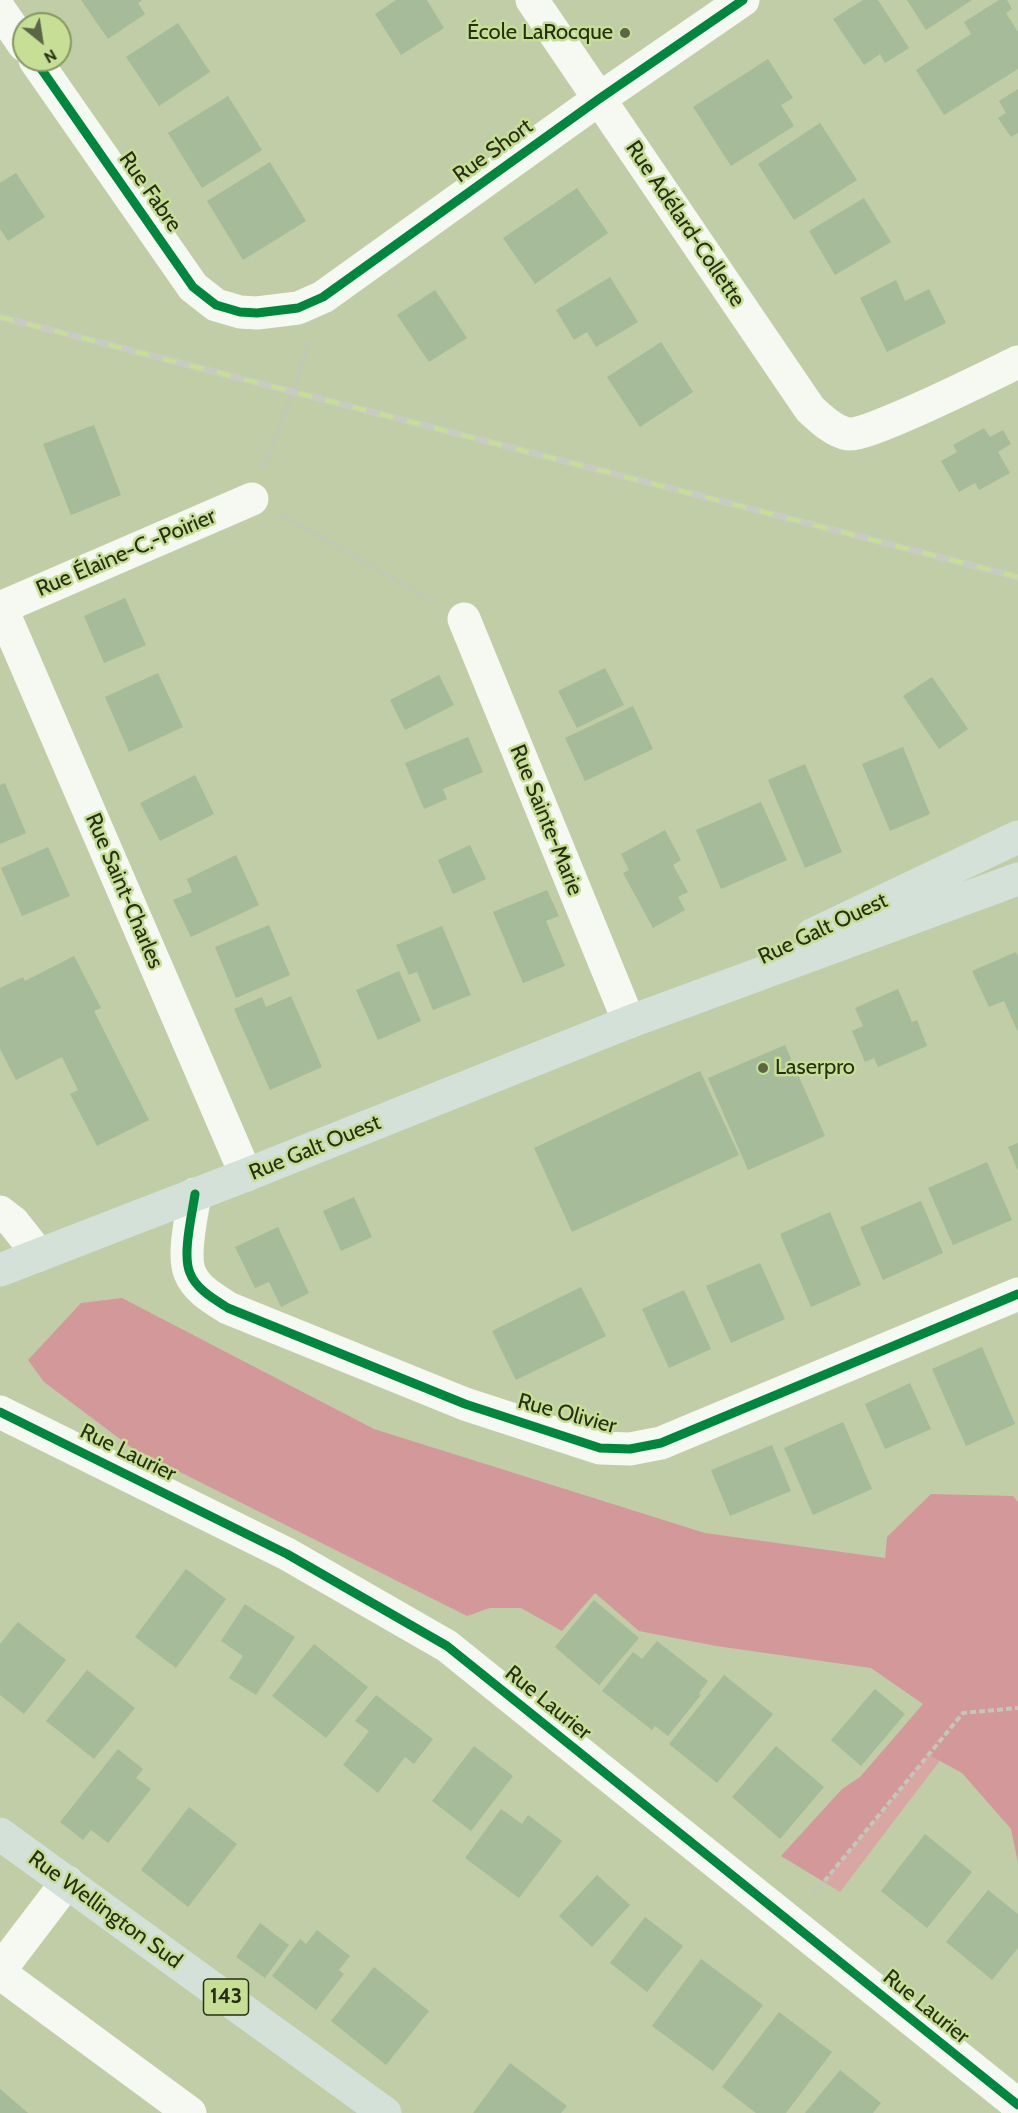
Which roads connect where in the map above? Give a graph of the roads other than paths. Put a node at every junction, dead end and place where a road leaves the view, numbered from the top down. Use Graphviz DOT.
graph roads {
  1 [pos="532,0"];
  2 [pos="743,0"];
  3 [pos="0,10"];
  4 [pos="12,28"];
  5 [pos="43,72"];
  6 [pos="599,99"];
  7 [pos="257,314"];
  8 [pos="1018,362"];
  9 [pos="252,499"];
  10 [pos="1,607"];
  11 [pos="464,619"];
  12 [pos="1018,837"];
  13 [pos="1018,879"];
  14 [pos="629,1022"];
  15 [pos="246,1175"];
  16 [pos="195,1194"];
  17 [pos="0,1212"];
  18 [pos="39,1255"];
  19 [pos="0,1270"];
  20 [pos="1018,1294"];
  21 [pos="0,1412"];
  22 [pos="0,1834"];
  23 [pos="67,1882"];
  24 [pos="0,1971"];
  25 [pos="1018,2105"];
  26 [pos="190,2113"];
  27 [pos="385,2113"];
  1 -- 6 [label="street, Rue Adélard-Collette"];
  2 -- 6 [label="street, Rue Short"];
  3 -- 4 [label="street"];
  5 -- 7 [label="street, Rue Fabre"];
  6 -- 7 [label="street, Rue Short"];
  6 -- 8 [label="street, Rue Adélard-Collette"];
  9 -- 10 [label="street, Rue Élaine-C.-Poirier"];
  10 -- 15 [label="street, Rue Saint-Charles"];
  11 -- 14 [label="street, Rue Sainte-Marie"];
  12 -- 14 [label="main road, Rue Galt Ouest"];
  13 -- 14 [label="main road, Rue Galt Ouest"];
  14 -- 15 [label="main road, Rue Galt Ouest"];
  15 -- 16 [label="main road, Rue Galt Ouest"];
  16 -- 18 [label="main road, Rue Galt Ouest"];
  16 -- 20 [label="street, Rue Olivier"];
  17 -- 18 [label="street"];
  18 -- 19 [label="main road, Rue Galt Ouest"];
  21 -- 25 [label="street, Rue Laurier"];
  22 -- 23 [label="main road, Rue Wellington Sud / 143"];
  23 -- 24 [label="street"];
  23 -- 27 [label="main road, Rue Wellington Sud / 143"];
  24 -- 26 [label="street"];
}
